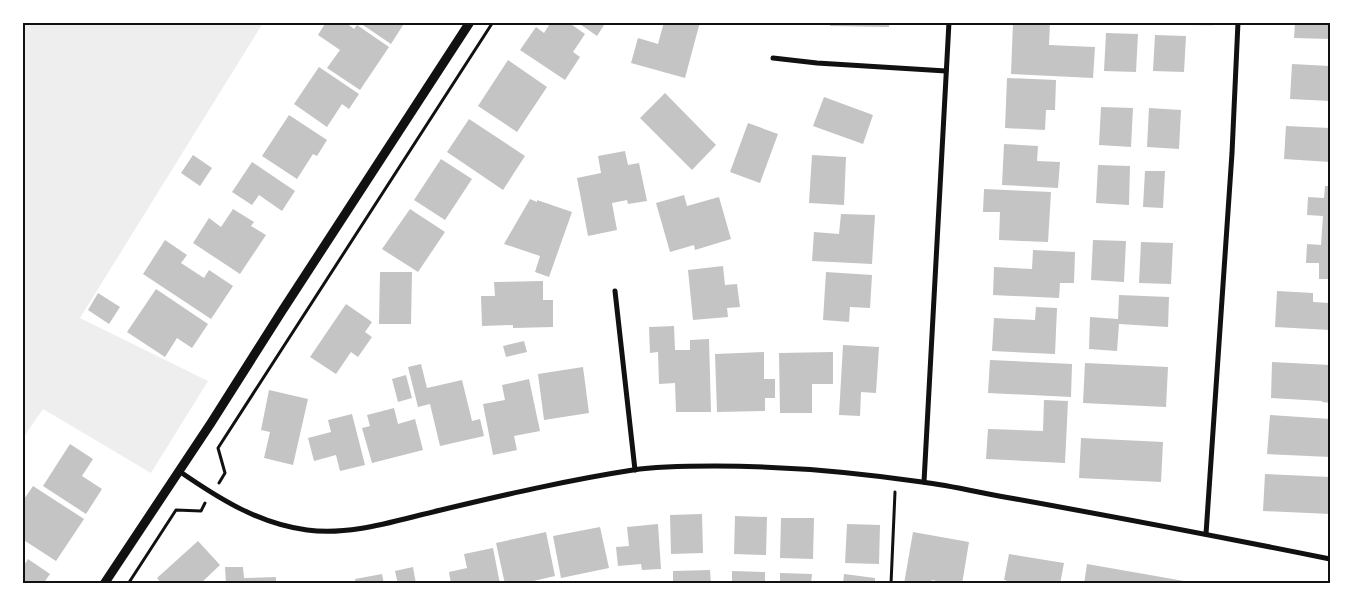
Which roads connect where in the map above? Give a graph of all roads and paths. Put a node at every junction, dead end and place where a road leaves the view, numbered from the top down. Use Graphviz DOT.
graph roads {
  1 [pos="470,22"];
  2 [pos="493,22"];
  3 [pos="949,22"];
  4 [pos="1238,22"];
  5 [pos="773,58"];
  6 [pos="946,71"];
  7 [pos="615,291"];
  8 [pos="635,470"];
  9 [pos="178,471"];
  10 [pos="222,478"];
  11 [pos="924,482"];
  12 [pos="896,490"];
  13 [pos="205,504"];
  14 [pos="1206,534"];
  15 [pos="1330,559"];
  16 [pos="104,584"];
  17 [pos="128,584"];
  18 [pos="891,584"];
  1 -- 9 [label="street"];
  2 -- 10 [label="path"];
  3 -- 6 [label="street"];
  4 -- 14 [label="street"];
  5 -- 6 [label="street"];
  6 -- 11 [label="street"];
  7 -- 8 [label="street"];
  8 -- 9 [label="street"];
  8 -- 11 [label="street"];
  9 -- 16 [label="street"];
  11 -- 14 [label="street"];
  12 -- 18 [label="path"];
  13 -- 17 [label="path"];
  14 -- 15 [label="street"];
}
